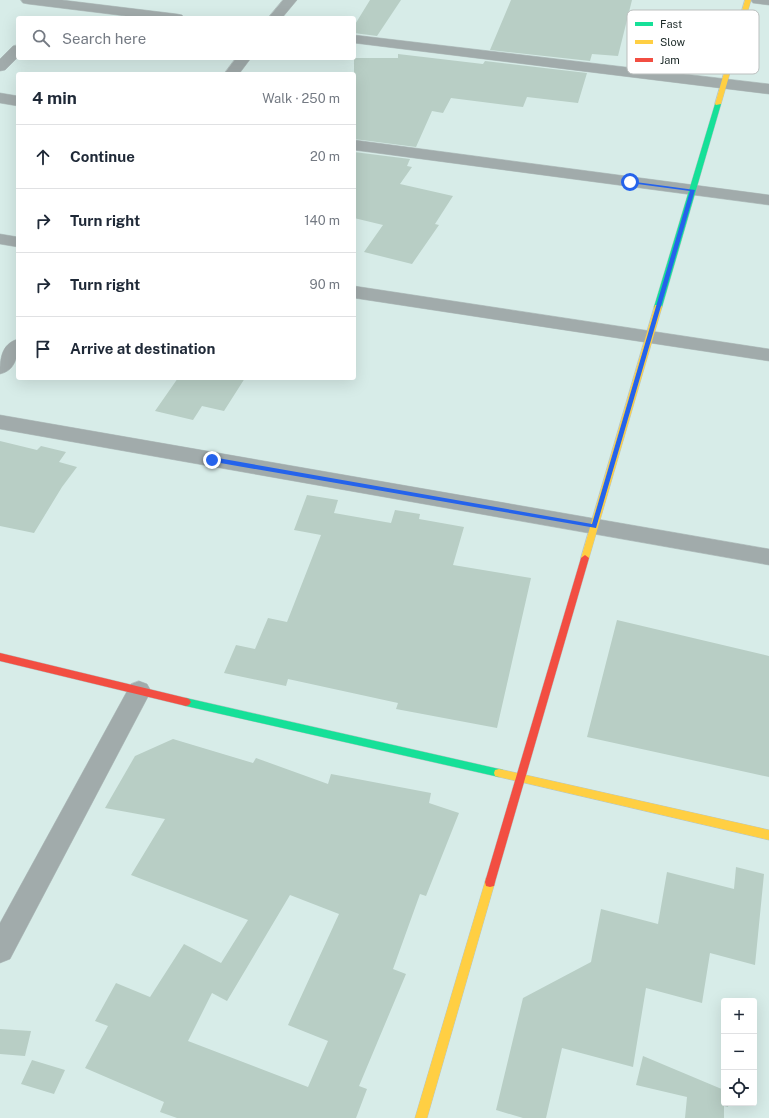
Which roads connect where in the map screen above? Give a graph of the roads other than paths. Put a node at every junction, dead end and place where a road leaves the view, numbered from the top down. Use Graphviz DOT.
graph roads {
  1 [pos="28,0"];
  2 [pos="290,0"];
  3 [pos="748,0"];
  4 [pos="758,0"];
  5 [pos="769,1"];
  6 [pos="64,4"];
  7 [pos="745,10"];
  8 [pos="52,16"];
  9 [pos="161,16"];
  10 [pos="277,16"];
  11 [pos="356,39"];
  12 [pos="16,51"];
  13 [pos="242,60"];
  14 [pos="0,67"];
  15 [pos="233,72"];
  16 [pos="627,72"];
  17 [pos="641,74"];
  18 [pos="726,74"];
  19 [pos="723,84"];
  20 [pos="769,89"];
  21 [pos="0,98"];
  22 [pos="16,100"];
  23 [pos="356,145"];
  24 [pos="692,190"];
  25 [pos="769,200"];
  26 [pos="0,239"];
  27 [pos="16,242"];
  28 [pos="356,292"];
  29 [pos="650,337"];
  30 [pos="16,348"];
  31 [pos="769,355"];
  32 [pos="0,368"];
  33 [pos="0,422"];
  34 [pos="594,526"];
  35 [pos="769,557"];
  36 [pos="0,657"];
  37 [pos="139,691"];
  38 [pos="520,778"];
  39 [pos="769,834"];
  40 [pos="0,950"];
  41 [pos="421,1118"];
  1 -- 6 [label="street"];
  2 -- 10 [label="street"];
  3 -- 7 [label="street"];
  4 -- 5 [label="street"];
  6 -- 8 [label="street"];
  6 -- 9 [label="street"];
  11 -- 16 [label="street"];
  12 -- 14 [label="street"];
  13 -- 15 [label="street"];
  17 -- 19 [label="street"];
  18 -- 19 [label="street"];
  19 -- 20 [label="street"];
  19 -- 24 [label="street"];
  21 -- 22 [label="street"];
  23 -- 24 [label="street"];
  24 -- 25 [label="street"];
  24 -- 29 [label="street"];
  26 -- 27 [label="street"];
  28 -- 29 [label="street"];
  29 -- 31 [label="street"];
  29 -- 34 [label="street"];
  30 -- 32 [label="street"];
  33 -- 34 [label="street"];
  34 -- 35 [label="street"];
  34 -- 38 [label="street"];
  36 -- 37 [label="street"];
  37 -- 38 [label="street"];
  37 -- 40 [label="street"];
  38 -- 39 [label="street"];
  38 -- 41 [label="street"];
}
